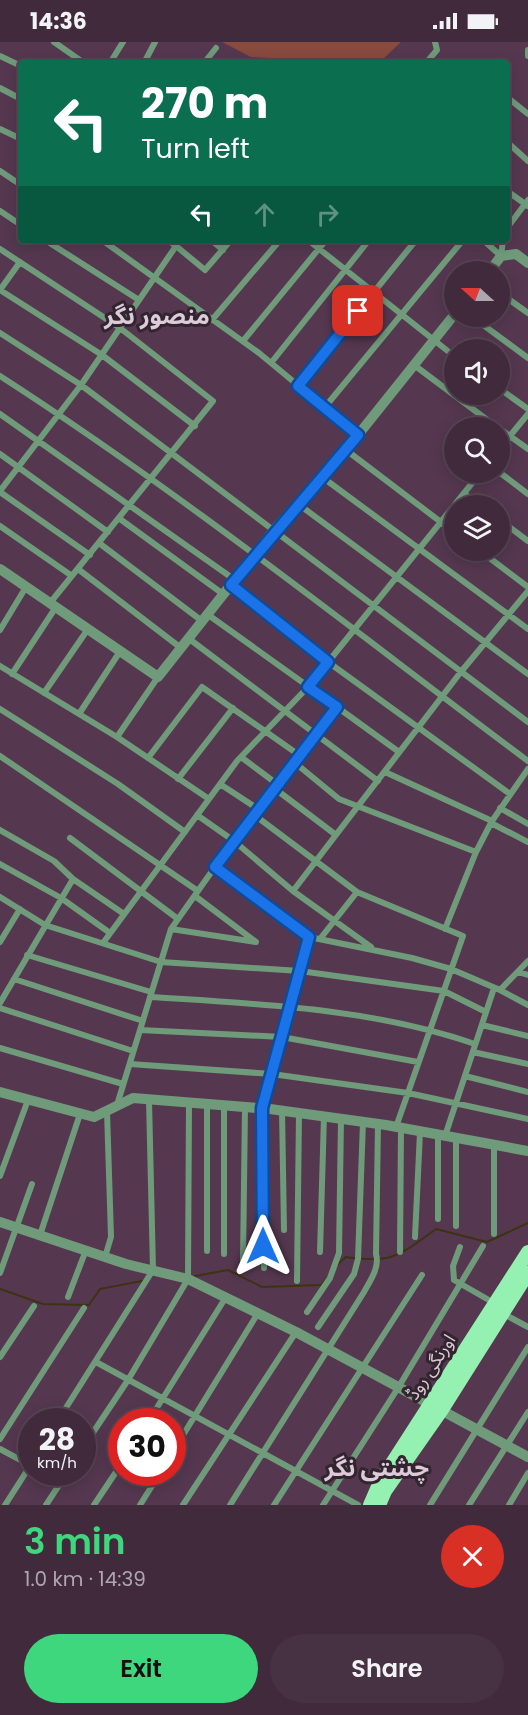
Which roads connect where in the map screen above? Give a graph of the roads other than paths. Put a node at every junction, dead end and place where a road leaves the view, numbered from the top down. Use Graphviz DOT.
graph roads {
  1 [pos="54,42"];
  2 [pos="123,42"];
  3 [pos="155,42"];
  4 [pos="435,42"];
  5 [pos="216,48"];
  6 [pos="528,50"];
  7 [pos="0,56"];
  8 [pos="528,56"];
  9 [pos="80,60"];
  10 [pos="112,60"];
  11 [pos="146,60"];
  12 [pos="206,60"];
  13 [pos="429,60"];
  14 [pos="18,65"];
  15 [pos="0,88"];
  16 [pos="18,97"];
  17 [pos="510,99"];
  18 [pos="528,114"];
  19 [pos="0,129"];
  20 [pos="18,138"];
  21 [pos="510,145"];
  22 [pos="528,161"];
  23 [pos="0,171"];
  24 [pos="18,183"];
  25 [pos="510,193"];
  26 [pos="527,204"];
  27 [pos="0,211"];
  28 [pos="18,223"];
  29 [pos="510,224"];
  30 [pos="50,243"];
  31 [pos="106,243"];
  32 [pos="172,243"];
  33 [pos="215,243"];
  34 [pos="229,243"];
  35 [pos="277,243"];
  36 [pos="312,243"];
  37 [pos="324,243"];
  38 [pos="367,243"];
  39 [pos="414,243"];
  40 [pos="461,243"];
  41 [pos="486,243"];
  42 [pos="503,243"];
  43 [pos="176,246"];
  44 [pos="0,249"];
  45 [pos="319,249"];
  46 [pos="223,250"];
  47 [pos="501,256"];
  48 [pos="497,261"];
  49 [pos="20,262"];
  50 [pos="528,263"];
  51 [pos="345,270"];
  52 [pos="154,278"];
  53 [pos="373,292"];
  54 [pos="139,300"];
  55 [pos="510,300"];
  56 [pos="528,314"];
  57 [pos="401,315"];
  58 [pos="212,320"];
  59 [pos="445,327"];
  60 [pos="486,327"];
  61 [pos="120,328"];
  62 [pos="0,333"];
  63 [pos="243,341"];
  64 [pos="434,341"];
  65 [pos="444,348"];
  66 [pos="102,355"];
  67 [pos="528,358"];
  68 [pos="271,363"];
  69 [pos="414,365"];
  70 [pos="0,376"];
  71 [pos="81,385"];
  72 [pos="298,386"];
  73 [pos="510,396"];
  74 [pos="325,407"];
  75 [pos="528,409"];
  76 [pos="0,414"];
  77 [pos="59,414"];
  78 [pos="528,414"];
  79 [pos="484,417"];
  80 [pos="195,426"];
  81 [pos="358,435"];
  82 [pos="510,435"];
  83 [pos="510,437"];
  84 [pos="40,439"];
  85 [pos="528,449"];
  86 [pos="345,450"];
  87 [pos="0,454"];
  88 [pos="173,454"];
  89 [pos="19,466"];
  90 [pos="322,477"];
  91 [pos="510,480"];
  92 [pos="151,481"];
  93 [pos="472,483"];
  94 [pos="0,492"];
  95 [pos="464,493"];
  96 [pos="528,494"];
  97 [pos="466,495"];
  98 [pos="298,504"];
  99 [pos="131,505"];
  100 [pos="120,519"];
  101 [pos="441,522"];
  102 [pos="444,524"];
  103 [pos="0,526"];
  104 [pos="510,528"];
  105 [pos="274,530"];
  106 [pos="108,532"];
  107 [pos="528,541"];
  108 [pos="99,543"];
  109 [pos="420,549"];
  110 [pos="90,555"];
  111 [pos="254,556"];
  112 [pos="493,561"];
  113 [pos="0,568"];
  114 [pos="78,569"];
  115 [pos="72,576"];
  116 [pos="396,578"];
  117 [pos="230,586"];
  118 [pos="26,587"];
  119 [pos="528,589"];
  120 [pos="53,605"];
  121 [pos="373,606"];
  122 [pos="509,614"];
  123 [pos="205,617"];
  124 [pos="528,628"];
  125 [pos="88,629"];
  126 [pos="0,630"];
  127 [pos="354,630"];
  128 [pos="188,638"];
  129 [pos="484,644"];
  130 [pos="181,648"];
  131 [pos="120,653"];
  132 [pos="328,662"];
  133 [pos="0,666"];
  134 [pos="460,673"];
  135 [pos="12,674"];
  136 [pos="528,674"];
  137 [pos="158,677"];
  138 [pos="308,687"];
  139 [pos="45,693"];
  140 [pos="442,697"];
  141 [pos="337,707"];
  142 [pos="233,708"];
  143 [pos="0,709"];
  144 [pos="286,710"];
  145 [pos="79,714"];
  146 [pos="528,722"];
  147 [pos="418,728"];
  148 [pos="266,731"];
  149 [pos="317,733"];
  150 [pos="117,737"];
  151 [pos="399,753"];
  152 [pos="300,755"];
  153 [pos="0,756"];
  154 [pos="241,757"];
  155 [pos="148,758"];
  156 [pos="294,762"];
  157 [pos="528,762"];
  158 [pos="528,769"];
  159 [pos="385,772"];
  160 [pos="178,778"];
  161 [pos="378,781"];
  162 [pos="220,784"];
  163 [pos="276,786"];
  164 [pos="510,794"];
  165 [pos="209,799"];
  166 [pos="357,807"];
  167 [pos="500,808"];
  168 [pos="256,812"];
  169 [pos="197,815"];
  170 [pos="491,822"];
  171 [pos="528,824"];
  172 [pos="0,830"];
  173 [pos="185,832"];
  174 [pos="336,835"];
  175 [pos="70,837"];
  176 [pos="234,841"];
  177 [pos="528,842"];
  178 [pos="476,852"];
  179 [pos="315,862"];
  180 [pos="0,864"];
  181 [pos="161,865"];
  182 [pos="215,867"];
  183 [pos="73,879"];
  184 [pos="142,890"];
  185 [pos="293,891"];
  186 [pos="357,892"];
  187 [pos="196,894"];
  188 [pos="0,897"];
  189 [pos="61,898"];
  190 [pos="20,909"];
  191 [pos="124,914"];
  192 [pos="178,919"];
  193 [pos="334,921"];
  194 [pos="45,925"];
  195 [pos="171,929"];
  196 [pos="445,929"];
  197 [pos="110,933"];
  198 [pos="309,937"];
  199 [pos="320,939"];
  200 [pos="0,942"];
  201 [pos="103,943"];
  202 [pos="374,950"];
  203 [pos="27,956"];
  204 [pos="528,961"];
  205 [pos="161,962"];
  206 [pos="451,969"];
  207 [pos="300,971"];
  208 [pos="518,972"];
  209 [pos="528,975"];
  210 [pos="14,979"];
  211 [pos="497,989"];
  212 [pos="444,991"];
  213 [pos="151,995"];
  214 [pos="0,1004"];
  215 [pos="528,1005"];
  216 [pos="290,1006"];
  217 [pos="0,1008"];
  218 [pos="486,1012"];
  219 [pos="143,1021"];
  220 [pos="482,1025"];
  221 [pos="430,1028"];
  222 [pos="140,1030"];
  223 [pos="528,1036"];
  224 [pos="282,1037"];
  225 [pos="475,1044"];
  226 [pos="0,1048"];
  227 [pos="134,1051"];
  228 [pos="473,1052"];
  229 [pos="418,1062"];
  230 [pos="130,1064"];
  231 [pos="528,1064"];
  232 [pos="272,1074"];
  233 [pos="465,1076"];
  234 [pos="123,1084"];
  235 [pos="0,1092"];
  236 [pos="528,1092"];
  237 [pos="408,1093"];
  238 [pos="28,1100"];
  239 [pos="149,1100"];
  240 [pos="189,1102"];
  241 [pos="456,1103"];
  242 [pos="207,1104"];
  243 [pos="224,1105"];
  244 [pos="245,1107"];
  245 [pos="112,1108"];
  246 [pos="262,1108"];
  247 [pos="282,1110"];
  248 [pos="299,1113"];
  249 [pos="80,1114"];
  250 [pos="324,1116"];
  251 [pos="341,1119"];
  252 [pos="528,1119"];
  253 [pos="363,1122"];
  254 [pos="378,1124"];
  255 [pos="398,1128"];
  256 [pos="420,1132"];
  257 [pos="446,1137"];
  258 [pos="494,1145"];
  259 [pos="528,1152"];
  260 [pos="0,1176"];
  261 [pos="32,1184"];
  262 [pos="438,1219"];
  263 [pos="0,1222"];
  264 [pos="456,1226"];
  265 [pos="16,1227"];
  266 [pos="284,1230"];
  267 [pos="494,1234"];
  268 [pos="40,1235"];
  269 [pos="415,1237"];
  270 [pos="483,1246"];
  271 [pos="460,1247"];
  272 [pos="86,1250"];
  273 [pos="207,1251"];
  274 [pos="320,1252"];
  275 [pos="400,1252"];
  276 [pos="528,1252"];
  277 [pos="224,1254"];
  278 [pos="105,1257"];
  279 [pos="243,1262"];
  280 [pos="264,1269"];
  281 [pos="153,1270"];
  282 [pos="528,1272"];
  283 [pos="0,1273"];
  284 [pos="422,1275"];
  285 [pos="188,1278"];
  286 [pos="297,1281"];
  287 [pos="461,1284"];
  288 [pos="68,1297"];
  289 [pos="226,1297"];
  290 [pos="34,1306"];
  291 [pos="84,1308"];
  292 [pos="498,1308"];
  293 [pos="306,1312"];
  294 [pos="258,1313"];
  295 [pos="318,1327"];
  296 [pos="528,1327"];
  297 [pos="296,1332"];
  298 [pos="528,1347"];
  299 [pos="328,1350"];
  300 [pos="0,1357"];
  301 [pos="96,1362"];
  302 [pos="362,1368"];
  303 [pos="128,1380"];
  304 [pos="398,1388"];
  305 [pos="163,1400"];
  306 [pos="66,1408"];
  307 [pos="158,1408"];
  308 [pos="435,1408"];
  309 [pos="528,1412"];
  310 [pos="195,1417"];
  311 [pos="96,1428"];
  312 [pos="476,1430"];
  313 [pos="186,1431"];
  314 [pos="227,1435"];
  315 [pos="0,1439"];
  316 [pos="506,1446"];
  317 [pos="0,1449"];
  318 [pos="263,1454"];
  319 [pos="528,1457"];
  320 [pos="18,1458"];
  321 [pos="297,1472"];
  322 [pos="528,1473"];
  323 [pos="18,1484"];
  324 [pos="108,1484"];
  325 [pos="58,1486"];
  326 [pos="152,1486"];
  327 [pos="333,1491"];
  328 [pos="5,1505"];
  329 [pos="46,1505"];
  330 [pos="94,1505"];
  331 [pos="140,1505"];
  332 [pos="183,1505"];
  333 [pos="230,1505"];
  334 [pos="274,1505"];
  335 [pos="323,1505"];
  336 [pos="358,1505"];
  337 [pos="370,1505"];
  338 [pos="380,1505"];
  339 [pos="430,1505"];
  340 [pos="469,1505"];
  341 [pos="509,1505"];
  1 -- 9 [label="street"];
  2 -- 10 [label="street"];
  3 -- 11 [label="street"];
  4 -- 13 [label="street"];
  5 -- 12 [label="street"];
  6 -- 8 [label="street"];
  7 -- 14 [label="street"];
  15 -- 16 [label="street"];
  17 -- 18 [label="street"];
  19 -- 20 [label="street"];
  21 -- 22 [label="street"];
  23 -- 24 [label="street"];
  25 -- 26 [label="street"];
  26 -- 29 [label="street"];
  27 -- 28 [label="street"];
  30 -- 54 [label="street"];
  31 -- 52 [label="street"];
  32 -- 43 [label="street"];
  33 -- 46 [label="street"];
  34 -- 46 [label="street"];
  35 -- 58 [label="street"];
  36 -- 45 [label="street"];
  37 -- 45 [label="street"];
  38 -- 51 [label="street"];
  39 -- 53 [label="street"];
  40 -- 57 [label="street"];
  41 -- 47 [label="street"];
  42 -- 47 [label="street"];
  43 -- 46 [label="street"];
  43 -- 52 [label="street"];
  44 -- 49 [label="street"];
  45 -- 51 [label="street"];
  45 -- 63 [label="street"];
  47 -- 48 [label="street"];
  47 -- 50 [label="street"];
  49 -- 61 [label="street"];
  49 -- 66 [label="street"];
  51 -- 53 [label="street"];
  51 -- 68 [label="street"];
  52 -- 54 [label="street"];
  52 -- 58 [label="street"];
  53 -- 57 [label="street"];
  53 -- 72 [label="street"];
  54 -- 61 [label="street"];
  55 -- 56 [label="street"];
  57 -- 64 [label="street"];
  57 -- 74 [label="street"];
  58 -- 63 [label="street"];
  59 -- 64 [label="street"];
  60 -- 67 [label="street"];
  61 -- 66 [label="street"];
  61 -- 80 [label="street"];
  62 -- 71 [label="street"];
  63 -- 68 [label="street"];
  64 -- 65 [label="street"];
  64 -- 69 [label="street"];
  66 -- 71 [label="street"];
  66 -- 80 [label="street"];
  68 -- 72 [label="street"];
  69 -- 79 [label="street"];
  69 -- 81 [label="street"];
  70 -- 77 [label="street"];
  71 -- 77 [label="street"];
  71 -- 88 [label="street"];
  72 -- 74 [label="street"];
  73 -- 75 [label="street"];
  74 -- 81 [label="street"];
  76 -- 84 [label="street"];
  77 -- 84 [label="street"];
  77 -- 92 [label="street"];
  78 -- 82 [label="street"];
  80 -- 88 [label="street"];
  81 -- 86 [label="street"];
  83 -- 85 [label="street"];
  84 -- 89 [label="street"];
  84 -- 99 [label="street"];
  86 -- 90 [label="street"];
  86 -- 101 [label="street"];
  87 -- 89 [label="street"];
  88 -- 92 [label="street"];
  88 -- 105 [label="street"];
  89 -- 94 [label="street"];
  89 -- 106 [label="street"];
  90 -- 98 [label="street"];
  90 -- 109 [label="street"];
  91 -- 96 [label="street"];
  92 -- 99 [label="street"];
  92 -- 111 [label="street"];
  93 -- 95 [label="street"];
  94 -- 110 [label="street"];
  95 -- 97 [label="street"];
  95 -- 101 [label="street"];
  98 -- 105 [label="street"];
  98 -- 116 [label="street"];
  99 -- 100 [label="street"];
  99 -- 117 [label="street"];
  100 -- 106 [label="street"];
  100 -- 117 [label="street"];
  101 -- 102 [label="street"];
  101 -- 109 [label="street"];
  103 -- 115 [label="street"];
  104 -- 107 [label="street"];
  105 -- 111 [label="street"];
  105 -- 121 [label="street"];
  106 -- 108 [label="street"];
  108 -- 110 [label="street"];
  108 -- 123 [label="street"];
  109 -- 116 [label="street"];
  109 -- 122 [label="street"];
  110 -- 114 [label="street"];
  111 -- 117 [label="street"];
  111 -- 127 [label="street"];
  112 -- 119 [label="street"];
  113 -- 118 [label="street"];
  114 -- 115 [label="street"];
  114 -- 130 [label="street"];
  115 -- 120 [label="street"];
  116 -- 121 [label="street"];
  116 -- 129 [label="street"];
  117 -- 123 [label="street"];
  117 -- 132 [label="street"];
  118 -- 120 [label="street"];
  118 -- 126 [label="street"];
  119 -- 122 [label="street"];
  120 -- 125 [label="street"];
  120 -- 135 [label="street"];
  121 -- 127 [label="street"];
  121 -- 134 [label="street"];
  122 -- 124 [label="street"];
  122 -- 129 [label="street"];
  123 -- 128 [label="street"];
  123 -- 138 [label="street"];
  125 -- 131 [label="street"];
  125 -- 139 [label="street"];
  127 -- 132 [label="street"];
  127 -- 140 [label="street"];
  128 -- 130 [label="street"];
  128 -- 144 [label="street"];
  129 -- 134 [label="street"];
  129 -- 136 [label="street"];
  130 -- 137 [label="street"];
  131 -- 137 [label="street"];
  131 -- 145 [label="street"];
  132 -- 138 [label="street"];
  132 -- 147 [label="street"];
  133 -- 135 [label="street"];
  134 -- 140 [label="street"];
  134 -- 146 [label="street"];
  135 -- 139 [label="street"];
  137 -- 150 [label="street"];
  138 -- 141 [label="street"];
  138 -- 144 [label="street"];
  139 -- 145 [label="street"];
  140 -- 147 [label="street"];
  140 -- 157 [label="street"];
  141 -- 149 [label="street"];
  141 -- 151 [label="street"];
  142 -- 148 [label="street"];
  142 -- 155 [label="street"];
  142 -- 160 [label="street"];
  143 -- 173 [label="street"];
  144 -- 148 [label="street"];
  144 -- 149 [label="street"];
  145 -- 150 [label="street"];
  147 -- 151 [label="street"];
  147 -- 164 [label="street"];
  148 -- 152 [label="street"];
  148 -- 154 [label="street"];
  149 -- 152 [label="street"];
  149 -- 161 [label="street"];
  150 -- 155 [label="street"];
  151 -- 159 [label="street"];
  152 -- 156 [label="street"];
  153 -- 181 [label="street"];
  154 -- 162 [label="street"];
  154 -- 163 [label="street"];
  155 -- 160 [label="street"];
  156 -- 163 [label="street"];
  156 -- 166 [label="street"];
  158 -- 164 [label="street"];
  159 -- 161 [label="street"];
  159 -- 170 [label="street"];
  160 -- 165 [label="street"];
  161 -- 166 [label="street"];
  162 -- 165 [label="street"];
  162 -- 168 [label="street"];
  163 -- 168 [label="street"];
  163 -- 174 [label="street"];
  164 -- 167 [label="street"];
  165 -- 169 [label="street"];
  166 -- 174 [label="street"];
  166 -- 178 [label="street"];
  167 -- 170 [label="street"];
  167 -- 171 [label="street"];
  168 -- 176 [label="street"];
  168 -- 179 [label="street"];
  169 -- 173 [label="street"];
  169 -- 176 [label="street"];
  170 -- 177 [label="street"];
  170 -- 178 [label="street"];
  172 -- 183 [label="street"];
  173 -- 181 [label="street"];
  174 -- 179 [label="street"];
  175 -- 184 [label="street"];
  176 -- 182 [label="street"];
  176 -- 185 [label="street"];
  178 -- 196 [label="street"];
  179 -- 185 [label="street"];
  179 -- 186 [label="street"];
  180 -- 189 [label="street"];
  181 -- 184 [label="street"];
  181 -- 187 [label="street"];
  182 -- 187 [label="street"];
  182 -- 198 [label="street"];
  183 -- 189 [label="street"];
  183 -- 191 [label="street"];
  184 -- 191 [label="street"];
  184 -- 192 [label="street"];
  185 -- 193 [label="street"];
  186 -- 193 [label="street"];
  186 -- 196 [label="street"];
  187 -- 192 [label="street"];
  187 -- 195 [label="street"];
  188 -- 190 [label="street"];
  189 -- 194 [label="street"];
  189 -- 197 [label="street"];
  190 -- 194 [label="street"];
  190 -- 200 [label="street"];
  191 -- 197 [label="street"];
  192 -- 195 [label="street"];
  193 -- 199 [label="street"];
  193 -- 202 [label="street"];
  194 -- 201 [label="street"];
  194 -- 203 [label="street"];
  195 -- 205 [label="street"];
  196 -- 206 [label="street"];
  197 -- 201 [label="street"];
  198 -- 199 [label="street"];
  198 -- 207 [label="street"];
  199 -- 202 [label="street"];
  201 -- 205 [label="street"];
  202 -- 206 [label="street"];
  203 -- 210 [label="street"];
  203 -- 213 [label="street"];
  204 -- 208 [label="street"];
  205 -- 207 [label="street"];
  205 -- 213 [label="street"];
  206 -- 211 [label="street"];
  206 -- 212 [label="street"];
  207 -- 212 [label="street"];
  207 -- 216 [label="street"];
  208 -- 209 [label="street"];
  208 -- 211 [label="street"];
  210 -- 214 [label="street"];
  210 -- 219 [label="street"];
  211 -- 215 [label="street"];
  211 -- 218 [label="street"];
  212 -- 218 [label="street"];
  212 -- 221 [label="street"];
  213 -- 216 [label="street"];
  213 -- 219 [label="street"];
  216 -- 221 [label="street"];
  216 -- 224 [label="street"];
  217 -- 227 [label="street"];
  218 -- 220 [label="street"];
  219 -- 222 [label="street"];
  220 -- 223 [label="street"];
  220 -- 225 [label="street"];
  221 -- 225 [label="street"];
  221 -- 229 [label="street"];
  222 -- 224 [label="street"];
  222 -- 227 [label="street"];
  224 -- 229 [label="street"];
  224 -- 232 [label="street"];
  225 -- 228 [label="street"];
  226 -- 234 [label="street"];
  227 -- 230 [label="street"];
  228 -- 231 [label="street"];
  228 -- 233 [label="street"];
  229 -- 237 [label="street"];
  230 -- 232 [label="street"];
  230 -- 234 [label="street"];
  232 -- 237 [label="street"];
  232 -- 246 [label="street"];
  233 -- 236 [label="street"];
  233 -- 241 [label="street"];
  234 -- 245 [label="street"];
  235 -- 238 [label="street"];
  237 -- 241 [label="street"];
  237 -- 255 [label="street"];
  238 -- 249 [label="street"];
  238 -- 260 [label="street"];
  239 -- 240 [label="street"];
  239 -- 245 [label="street"];
  239 -- 281 [label="street"];
  240 -- 242 [label="street"];
  240 -- 285 [label="street"];
  241 -- 252 [label="street"];
  241 -- 257 [label="street"];
  242 -- 243 [label="street"];
  242 -- 273 [label="street"];
  243 -- 244 [label="street"];
  243 -- 277 [label="street"];
  244 -- 246 [label="street"];
  244 -- 279 [label="street"];
  245 -- 249 [label="street"];
  245 -- 278 [label="street"];
  246 -- 247 [label="street"];
  246 -- 280 [label="street"];
  247 -- 248 [label="street"];
  247 -- 266 [label="street"];
  248 -- 250 [label="street"];
  248 -- 286 [label="street"];
  249 -- 268 [label="street"];
  250 -- 251 [label="street"];
  250 -- 274 [label="street"];
  251 -- 253 [label="street"];
  251 -- 293 [label="street"];
  253 -- 254 [label="street"];
  253 -- 295 [label="street"];
  254 -- 255 [label="street"];
  254 -- 299 [label="street"];
  255 -- 256 [label="street"];
  255 -- 275 [label="street"];
  256 -- 257 [label="street"];
  256 -- 269 [label="street"];
  257 -- 258 [label="street"];
  257 -- 262 [label="street"];
  257 -- 264 [label="street"];
  258 -- 259 [label="street"];
  258 -- 267 [label="street"];
  261 -- 265 [label="street"];
  263 -- 265 [label="street"];
  265 -- 268 [label="street"];
  265 -- 283 [label="street"];
  268 -- 272 [label="street"];
  270 -- 287 [label="street"];
  271 -- 287 [label="street"];
  272 -- 278 [label="street"];
  272 -- 288 [label="street"];
  276 -- 292 [label="main road, اورنگی روڈ"];
  278 -- 281 [label="street"];
  281 -- 285 [label="street"];
  281 -- 301 [label="street"];
  282 -- 292 [label="main road, اورنگی روڈ"];
  284 -- 302 [label="street"];
  285 -- 289 [label="street"];
  285 -- 303 [label="street"];
  287 -- 292 [label="street"];
  287 -- 304 [label="street"];
  289 -- 294 [label="street"];
  289 -- 305 [label="street"];
  290 -- 300 [label="street"];
  291 -- 315 [label="street"];
  292 -- 296 [label="street"];
  292 -- 308 [label="main road, اورنگی روڈ"];
  294 -- 297 [label="street"];
  294 -- 310 [label="street"];
  297 -- 299 [label="street"];
  297 -- 314 [label="street"];
  298 -- 312 [label="street"];
  299 -- 302 [label="street"];
  299 -- 318 [label="street"];
  301 -- 303 [label="street"];
  301 -- 306 [label="street"];
  302 -- 304 [label="street"];
  302 -- 321 [label="street"];
  303 -- 305 [label="street"];
  303 -- 311 [label="street"];
  304 -- 308 [label="street"];
  304 -- 327 [label="street"];
  305 -- 307 [label="street"];
  305 -- 310 [label="street"];
  308 -- 312 [label="street"];
  308 -- 337 [label="main road, اورنگی روڈ"];
  308 -- 338 [label="main road, اورنگی روڈ"];
  309 -- 316 [label="street"];
  310 -- 313 [label="street"];
  310 -- 314 [label="street"];
  312 -- 316 [label="street"];
  312 -- 339 [label="street"];
  314 -- 318 [label="street"];
  314 -- 332 [label="street"];
  316 -- 319 [label="street"];
  316 -- 340 [label="street"];
  317 -- 320 [label="street"];
  318 -- 321 [label="street"];
  318 -- 333 [label="street"];
  321 -- 327 [label="street"];
  321 -- 334 [label="street"];
  322 -- 341 [label="street"];
  323 -- 328 [label="street"];
  324 -- 330 [label="street"];
  325 -- 329 [label="street"];
  326 -- 331 [label="street"];
  327 -- 335 [label="street"];
  327 -- 336 [label="street"];
}
